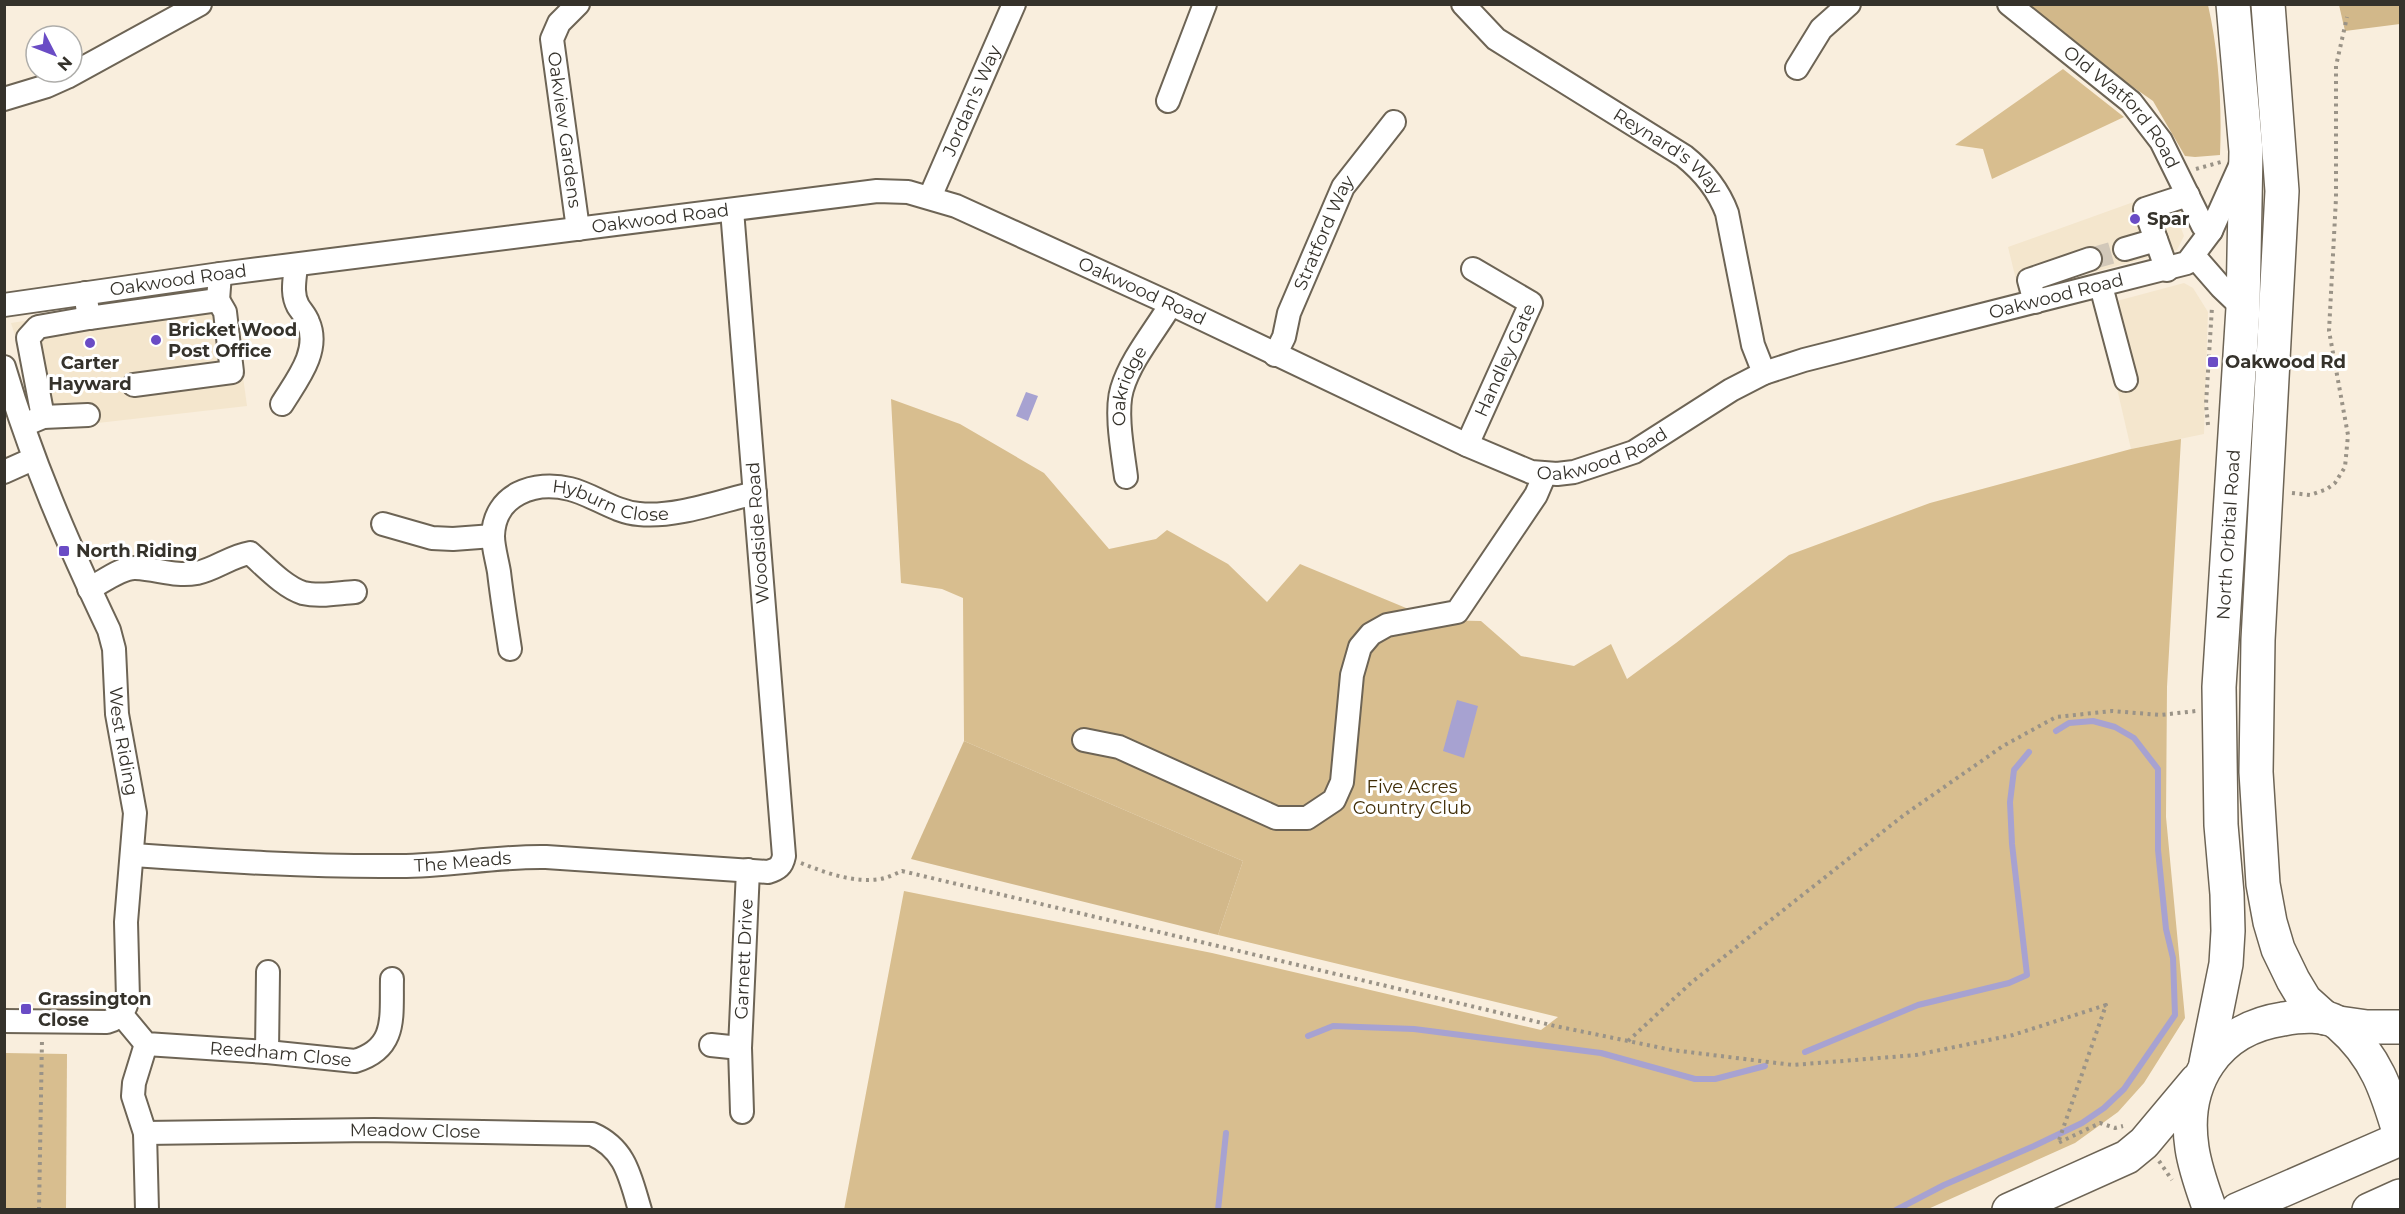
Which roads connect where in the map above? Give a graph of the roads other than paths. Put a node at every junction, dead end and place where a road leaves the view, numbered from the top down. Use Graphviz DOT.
graph roads {
  1 [pos="200,4"];
  2 [pos="578,4"];
  3 [pos="1014,4"];
  4 [pos="1205,4"];
  5 [pos="1463,4"];
  6 [pos="1849,4"];
  7 [pos="2009,4"];
  8 [pos="2233,4"];
  9 [pos="2268,4"];
  10 [pos="1797,68"];
  11 [pos="4,99"];
  12 [pos="1168,101"];
  13 [pos="1394,122"];
  14 [pos="2235,157"];
  15 [pos="2188,195"];
  16 [pos="930,197"];
  17 [pos="732,210"];
  18 [pos="578,229"];
  19 [pos="2211,231"];
  20 [pos="2156,240"];
  21 [pos="2125,249"];
  22 [pos="2194,256"];
  23 [pos="2090,259"];
  24 [pos="296,265"];
  25 [pos="1473,269"];
  26 [pos="2167,270"];
  27 [pos="220,274"];
  28 [pos="2101,286"];
  29 [pos="85,293"];
  30 [pos="218,300"];
  31 [pos="2035,302"];
  32 [pos="1171,304"];
  33 [pos="4,305"];
  34 [pos="2243,308"];
  35 [pos="89,318"];
  36 [pos="1275,355"];
  37 [pos="4,367"];
  38 [pos="1764,373"];
  39 [pos="2126,381"];
  40 [pos="134,384"];
  41 [pos="282,404"];
  42 [pos="88,415"];
  43 [pos="44,417"];
  44 [pos="21,426"];
  45 [pos="1467,445"];
  46 [pos="33,459"];
  47 [pos="4,472"];
  48 [pos="1545,474"];
  49 [pos="1126,477"];
  50 [pos="755,493"];
  51 [pos="383,524"];
  52 [pos="493,536"];
  53 [pos="89,589"];
  54 [pos="355,592"];
  55 [pos="510,649"];
  56 [pos="1084,740"];
  57 [pos="133,855"];
  58 [pos="784,856"];
  59 [pos="748,870"];
  60 [pos="268,972"];
  61 [pos="392,979"];
  62 [pos="121,1014"];
  63 [pos="4,1021"];
  64 [pos="2332,1021"];
  65 [pos="2400,1027"];
  66 [pos="146,1044"];
  67 [pos="711,1045"];
  68 [pos="740,1048"];
  69 [pos="267,1052"];
  70 [pos="2204,1069"];
  71 [pos="742,1112"];
  72 [pos="2398,1127"];
  73 [pos="144,1133"];
  74 [pos="2400,1196"];
  75 [pos="2207,1200"];
  76 [pos="147,1209"];
  77 [pos="640,1209"];
  78 [pos="2009,1209"];
  79 [pos="2237,1209"];
  80 [pos="2369,1209"];
  1 -- 11 [label="street"];
  2 -- 18 [label="street, Oakview Gardens"];
  3 -- 16 [label="street, Jordan's Way"];
  4 -- 12 [label="street"];
  5 -- 38 [label="street, Reynard's Way"];
  6 -- 10 [label="street"];
  7 -- 15 [label="street, Old Watford Road"];
  8 -- 14 [label="highway, North Orbital Road"];
  9 -- 64 [label="highway, North Orbital Road"];
  13 -- 36 [label="street, Stratford Way"];
  14 -- 19 [label="street, Oakwood Road"];
  14 -- 34 [label="highway, North Orbital Road"];
  15 -- 19 [label="street, Old Watford Road"];
  15 -- 20 [label="street"];
  16 -- 17 [label="street, Oakwood Road"];
  16 -- 32 [label="street, Oakwood Road"];
  17 -- 18 [label="street, Oakwood Road"];
  17 -- 50 [label="street, Woodside Road"];
  18 -- 24 [label="street, Oakwood Road"];
  19 -- 22 [label="street, Oakwood Road"];
  20 -- 21 [label="street"];
  20 -- 26 [label="street"];
  22 -- 26 [label="street, Oakwood Road"];
  22 -- 34 [label="street"];
  23 -- 31 [label="street"];
  24 -- 27 [label="street, Oakwood Road"];
  24 -- 41 [label="street"];
  25 -- 45 [label="street, Handley Gate"];
  26 -- 28 [label="street, Oakwood Road"];
  27 -- 29 [label="street, Oakwood Road"];
  27 -- 30 [label="street"];
  28 -- 31 [label="street, Oakwood Road"];
  28 -- 39 [label="street"];
  29 -- 33 [label="street, Oakwood Road"];
  29 -- 35 [label="street"];
  30 -- 35 [label="street"];
  30 -- 40 [label="street"];
  31 -- 38 [label="street, Oakwood Road"];
  32 -- 36 [label="street, Oakwood Road"];
  32 -- 49 [label="street, Oakridge"];
  34 -- 70 [label="highway, North Orbital Road"];
  35 -- 43 [label="street"];
  36 -- 45 [label="street, Oakwood Road"];
  37 -- 44 [label="street, West Riding"];
  38 -- 48 [label="street, Oakwood Road"];
  42 -- 43 [label="street"];
  43 -- 44 [label="street"];
  44 -- 46 [label="street, West Riding"];
  45 -- 48 [label="street, Oakwood Road"];
  46 -- 47 [label="street"];
  46 -- 53 [label="street, West Riding"];
  48 -- 56 [label="street"];
  50 -- 52 [label="street, Hyburn Close"];
  50 -- 58 [label="street, Woodside Road"];
  51 -- 52 [label="street"];
  52 -- 55 [label="street, Hyburn Close"];
  53 -- 54 [label="street"];
  53 -- 57 [label="street, West Riding"];
  57 -- 59 [label="street, The Meads"];
  57 -- 62 [label="street, West Riding"];
  58 -- 59 [label="street, The Meads"];
  59 -- 68 [label="street, Garnett Drive"];
  60 -- 69 [label="street"];
  61 -- 69 [label="street, Reedham Close"];
  62 -- 63 [label="street"];
  62 -- 66 [label="street"];
  64 -- 65 [label="highway"];
  64 -- 70 [label="highway"];
  64 -- 72 [label="highway, North Orbital Road"];
  66 -- 69 [label="street, Reedham Close"];
  66 -- 73 [label="street"];
  67 -- 68 [label="street"];
  68 -- 71 [label="street, Garnett Drive"];
  70 -- 75 [label="highway, North Orbital Road"];
  70 -- 78 [label="highway"];
  72 -- 79 [label="highway"];
  73 -- 76 [label="street"];
  73 -- 77 [label="street, Meadow Close"];
  74 -- 80 [label="highway"];
}
